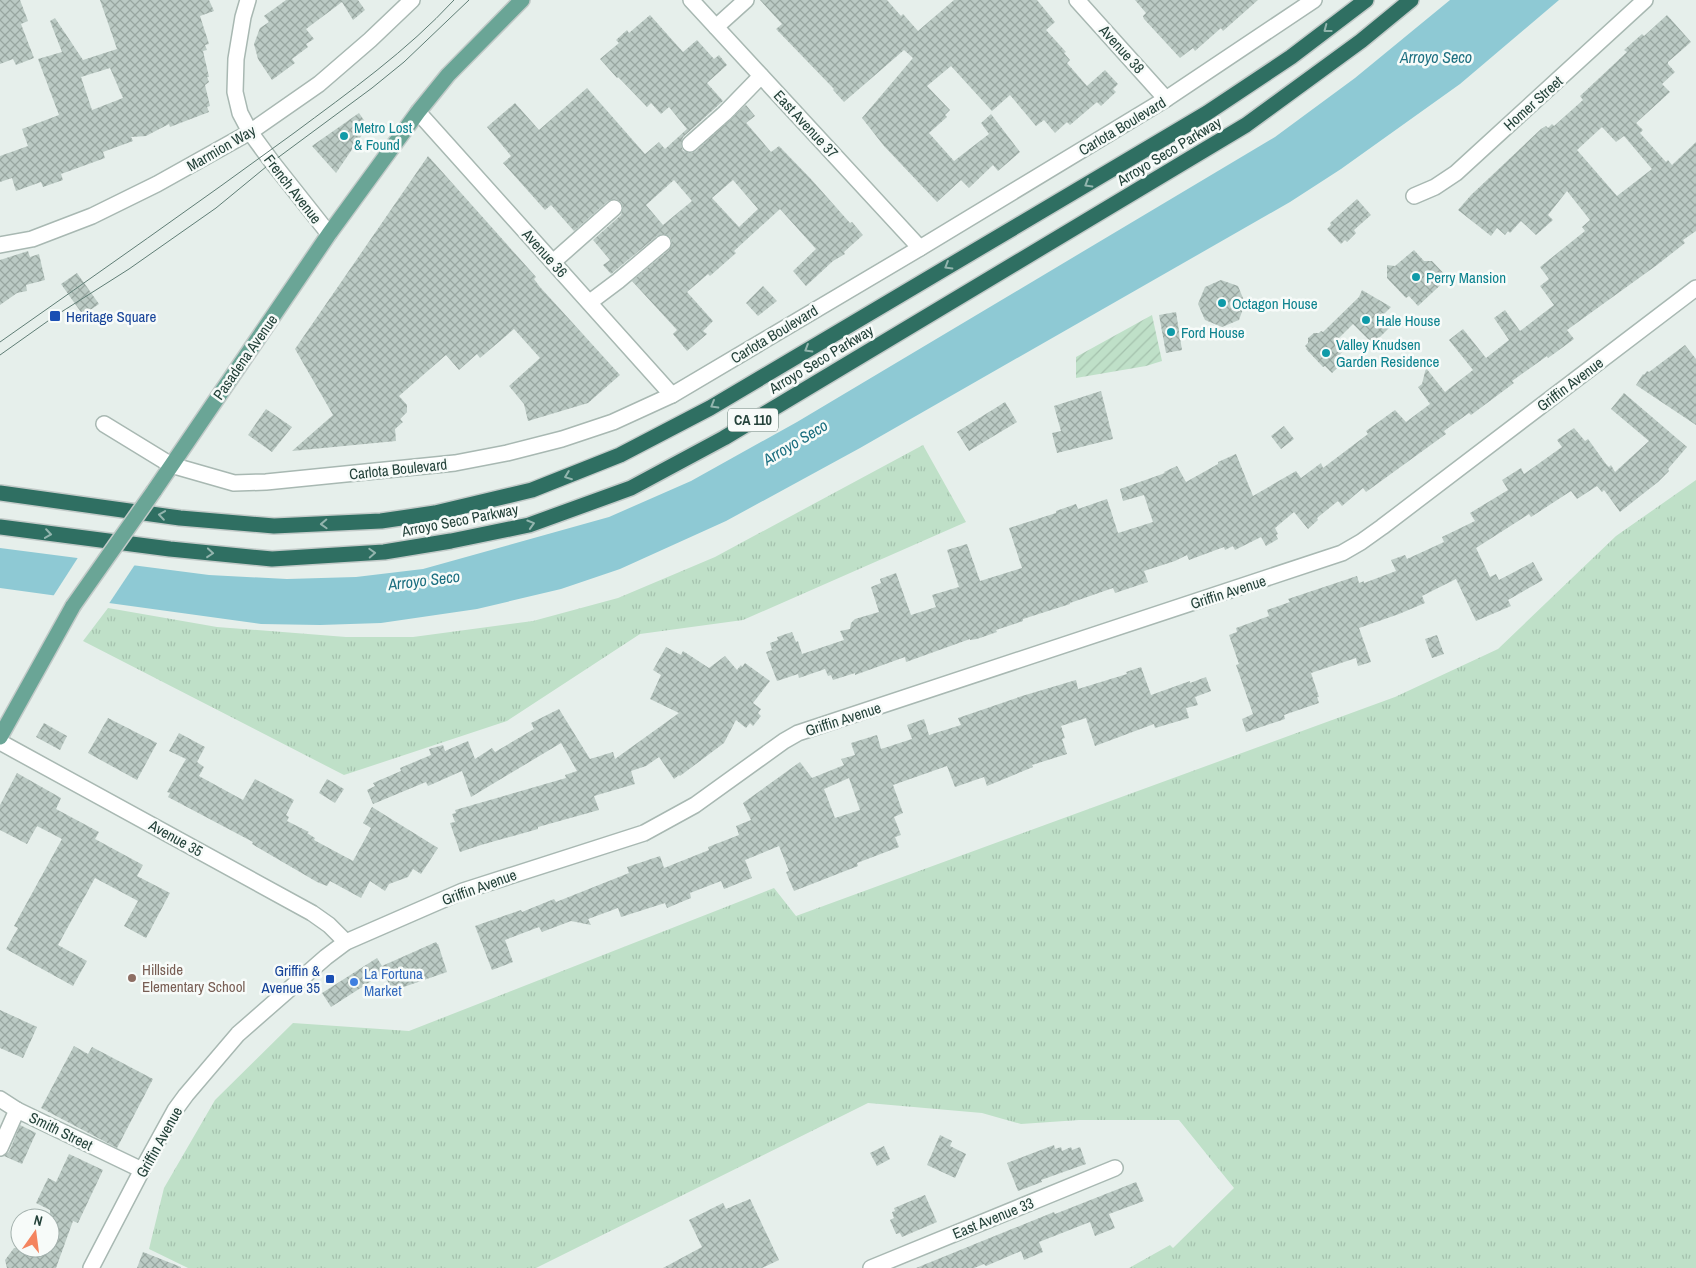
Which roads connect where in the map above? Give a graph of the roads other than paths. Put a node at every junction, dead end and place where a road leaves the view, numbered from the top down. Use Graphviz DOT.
graph roads {
  1 [pos="248,0"];
  2 [pos="412,0"];
  3 [pos="522,0"];
  4 [pos="691,0"];
  5 [pos="746,0"];
  6 [pos="1077,0"];
  7 [pos="1314,0"];
  8 [pos="1366,0"];
  9 [pos="1411,0"];
  10 [pos="1645,0"];
  11 [pos="716,27"];
  12 [pos="761,76"];
  13 [pos="1166,99"];
  14 [pos="418,112"];
  15 [pos="250,132"];
  16 [pos="690,144"];
  17 [pos="1414,196"];
  18 [pos="614,208"];
  19 [pos="329,234"];
  20 [pos="663,243"];
  21 [pos="0,245"];
  22 [pos="920,248"];
  23 [pos="553,262"];
  24 [pos="1696,288"];
  25 [pos="590,302"];
  26 [pos="672,395"];
  27 [pos="104,424"];
  28 [pos="172,465"];
  29 [pos="0,493"];
  30 [pos="0,527"];
  31 [pos="0,737"];
  32 [pos="0,742"];
  33 [pos="346,942"];
  34 [pos="0,1099"];
  35 [pos="17,1110"];
  36 [pos="0,1148"];
  37 [pos="1115,1168"];
  38 [pos="142,1170"];
  39 [pos="91,1268"];
  40 [pos="871,1268"];
  1 -- 15 [label="street, French Avenue"];
  2 -- 15 [label="street, Marmion Way"];
  3 -- 14 [label="main road, Pasadena Avenue"];
  4 -- 11 [label="street, East Avenue 37"];
  5 -- 11 [label="street"];
  6 -- 13 [label="street, Avenue 38"];
  7 -- 13 [label="street, Carlota Boulevard"];
  8 -- 29 [label="highway, Arroyo Seco Parkway / CA 110, one-way"];
  30 -- 9 [label="highway, Arroyo Seco Parkway / CA 110, one-way"];
  10 -- 17 [label="street, Homer Street"];
  11 -- 12 [label="street, East Avenue 37"];
  12 -- 16 [label="street"];
  12 -- 22 [label="street, East Avenue 37"];
  13 -- 22 [label="street, Carlota Boulevard"];
  14 -- 19 [label="main road, Pasadena Avenue"];
  14 -- 23 [label="street, Avenue 36"];
  15 -- 19 [label="street, French Avenue"];
  15 -- 21 [label="street, Marmion Way"];
  18 -- 23 [label="street"];
  19 -- 28 [label="main road, Pasadena Avenue"];
  20 -- 25 [label="street"];
  22 -- 26 [label="street, Carlota Boulevard"];
  23 -- 25 [label="street, Avenue 36"];
  24 -- 33 [label="street, Griffin Avenue"];
  25 -- 26 [label="street, Avenue 36"];
  26 -- 28 [label="street, Carlota Boulevard"];
  27 -- 28 [label="street, Carlota Boulevard"];
  28 -- 31 [label="main road, Pasadena Avenue, bridge"];
  32 -- 33 [label="street, Avenue 35"];
  33 -- 38 [label="street, Griffin Avenue"];
  34 -- 35 [label="street"];
  35 -- 36 [label="street, Smith Street"];
  35 -- 38 [label="street, Smith Street"];
  37 -- 40 [label="street, East Avenue 33"];
  38 -- 39 [label="street, Griffin Avenue"];
}
